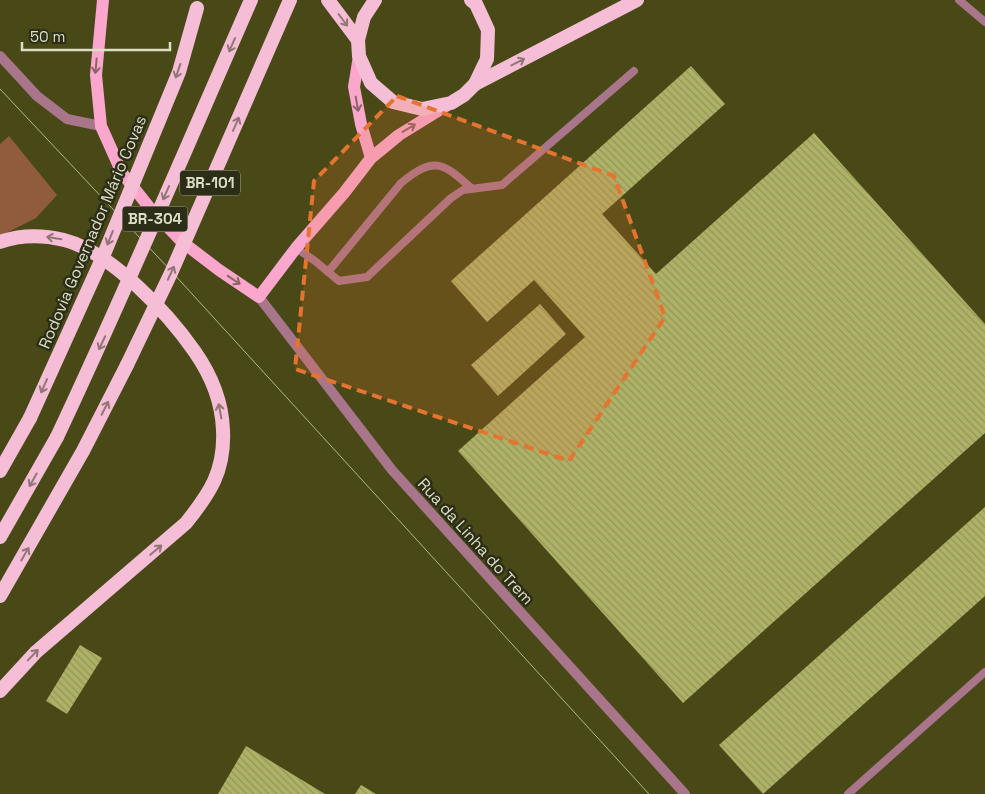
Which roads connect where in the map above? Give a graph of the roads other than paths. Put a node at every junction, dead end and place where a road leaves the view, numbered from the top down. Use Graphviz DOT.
graph roads {
  1 [pos="103,0"];
  2 [pos="251,0"];
  3 [pos="290,0"];
  4 [pos="328,0"];
  5 [pos="376,0"];
  6 [pos="471,0"];
  7 [pos="637,0"];
  8 [pos="959,0"];
  9 [pos="198,4"];
  10 [pos="985,22"];
  11 [pos="358,40"];
  12 [pos="0,56"];
  13 [pos="359,56"];
  14 [pos="634,71"];
  15 [pos="475,84"];
  16 [pos="451,103"];
  17 [pos="101,126"];
  18 [pos="371,158"];
  19 [pos="471,188"];
  20 [pos="0,242"];
  21 [pos="296,248"];
  22 [pos="328,272"];
  23 [pos="259,297"];
  24 [pos="0,470"];
  25 [pos="0,537"];
  26 [pos="0,596"];
  27 [pos="985,672"];
  28 [pos="0,691"];
  29 [pos="685,794"];
  30 [pos="848,794"];
  1 -- 17 [label="main road, one-way"];
  2 -- 25 [label="highway, BR-304, one-way, bridge"];
  26 -- 3 [label="highway, BR-101, one-way, bridge"];
  4 -- 11 [label="highway, one-way"];
  5 -- 11 [label="highway"];
  6 -- 15 [label="highway"];
  15 -- 7 [label="highway, one-way"];
  8 -- 10 [label="lane"];
  9 -- 24 [label="highway, Rodovia Governador Mário Covas, one-way, bridge"];
  11 -- 13 [label="highway"];
  12 -- 17 [label="street"];
  13 -- 16 [label="highway"];
  13 -- 18 [label="main road, one-way"];
  14 -- 19 [label="lane"];
  15 -- 16 [label="highway"];
  18 -- 16 [label="main road, one-way"];
  17 -- 23 [label="main road, one-way"];
  18 -- 21 [label="main road"];
  19 -- 22 [label="lane"];
  19 -- 22 [label="lane"];
  28 -- 20 [label="highway, one-way"];
  21 -- 22 [label="lane"];
  21 -- 23 [label="main road"];
  23 -- 29 [label="street, Rua da Linha do Trem"];
  27 -- 30 [label="lane"];
}
